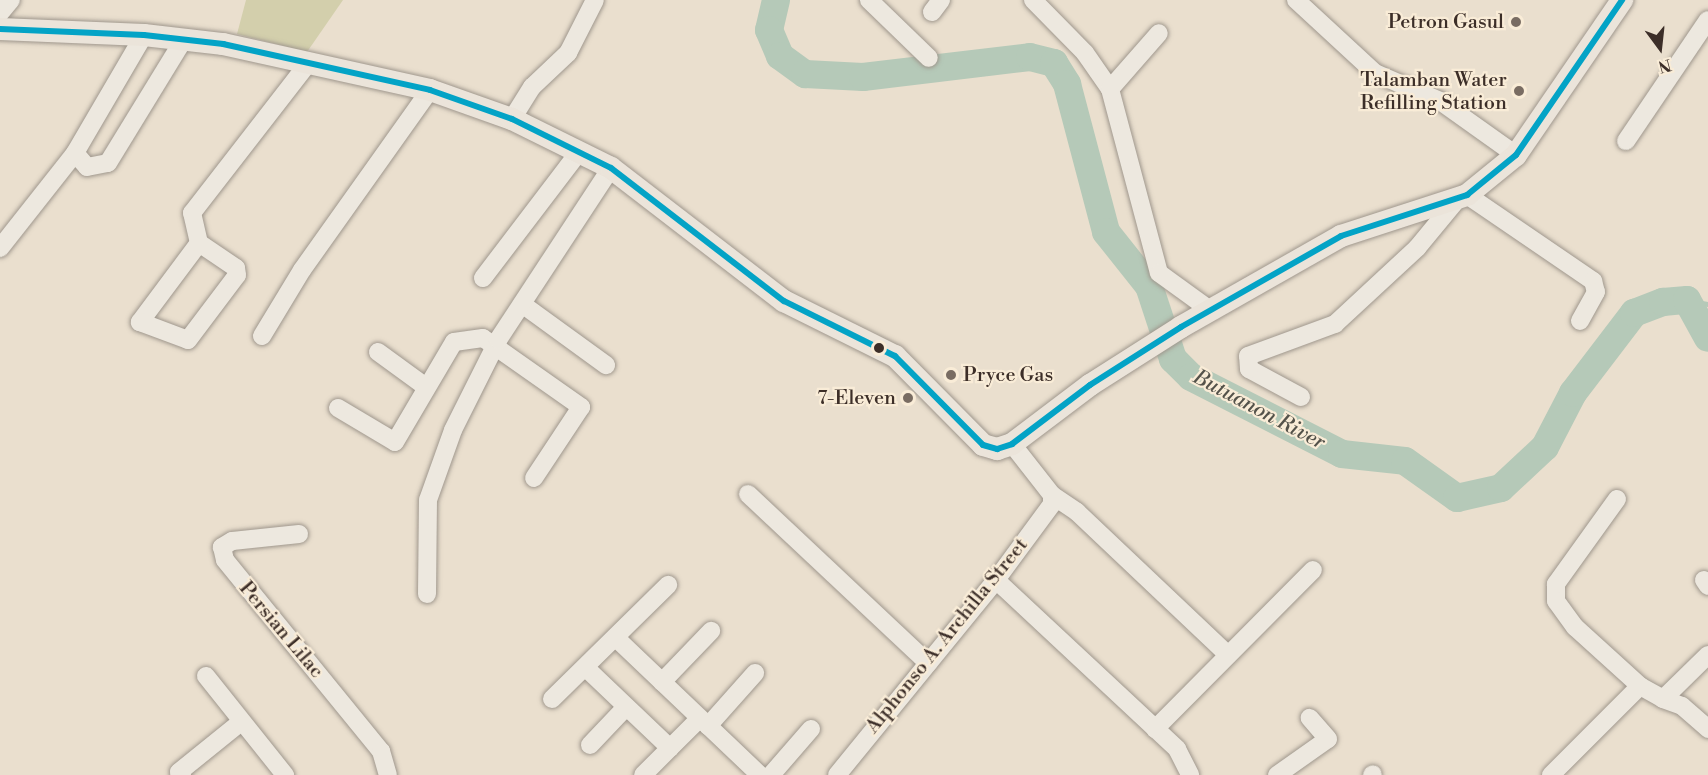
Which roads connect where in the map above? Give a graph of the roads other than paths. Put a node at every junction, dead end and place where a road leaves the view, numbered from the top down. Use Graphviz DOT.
graph roads {
  1 [pos="11,0"];
  2 [pos="595,0"];
  3 [pos="1033,0"];
  4 [pos="1296,0"];
  5 [pos="1622,0"];
  6 [pos="875,2"];
  7 [pos="0,13"];
  8 [pos="1708,20"];
  9 [pos="0,30"];
  10 [pos="1159,33"];
  11 [pos="144,35"];
  12 [pos="184,39"];
  13 [pos="929,58"];
  14 [pos="306,66"];
  15 [pos="1110,89"];
  16 [pos="430,90"];
  17 [pos="512,119"];
  18 [pos="1626,141"];
  19 [pos="579,152"];
  20 [pos="75,153"];
  21 [pos="1516,155"];
  22 [pos="611,168"];
  23 [pos="1461,199"];
  24 [pos="199,243"];
  25 [pos="0,248"];
  26 [pos="483,278"];
  27 [pos="522,304"];
  28 [pos="1210,310"];
  29 [pos="1580,321"];
  30 [pos="262,336"];
  31 [pos="496,344"];
  32 [pos="378,352"];
  33 [pos="606,365"];
  34 [pos="426,387"];
  35 [pos="1301,397"];
  36 [pos="338,408"];
  37 [pos="1005,447"];
  38 [pos="534,478"];
  39 [pos="748,494"];
  40 [pos="1052,495"];
  41 [pos="1617,499"];
  42 [pos="299,534"];
  43 [pos="1313,570"];
  44 [pos="996,580"];
  45 [pos="668,585"];
  46 [pos="427,594"];
  47 [pos="711,631"];
  48 [pos="616,638"];
  49 [pos="1228,655"];
  50 [pos="1708,655"];
  51 [pos="928,663"];
  52 [pos="586,668"];
  53 [pos="755,673"];
  54 [pos="206,676"];
  55 [pos="662,682"];
  56 [pos="1640,686"];
  57 [pos="552,699"];
  58 [pos="1663,699"];
  59 [pos="626,707"];
  60 [pos="1310,718"];
  61 [pos="241,722"];
  62 [pos="704,722"];
  63 [pos="811,729"];
  64 [pos="1155,729"];
  65 [pos="1708,729"];
  66 [pos="590,745"];
  67 [pos="670,748"];
  68 [pos="182,775"];
  69 [pos="285,775"];
  70 [pos="388,775"];
  71 [pos="643,775"];
  72 [pos="760,775"];
  73 [pos="771,775"];
  74 [pos="837,775"];
  75 [pos="1190,775"];
  76 [pos="1277,775"];
  77 [pos="1551,775"];
  1 -- 7 [label="street"];
  2 -- 17 [label="street"];
  3 -- 15 [label="street"];
  4 -- 21 [label="street"];
  5 -- 21 [label="main road"];
  6 -- 13 [label="street"];
  8 -- 18 [label="street"];
  9 -- 11 [label="main road"];
  10 -- 15 [label="street"];
  11 -- 12 [label="main road"];
  11 -- 20 [label="street"];
  12 -- 14 [label="main road"];
  12 -- 20 [label="street"];
  14 -- 16 [label="main road"];
  14 -- 24 [label="street"];
  15 -- 28 [label="street"];
  16 -- 17 [label="main road"];
  16 -- 30 [label="street"];
  17 -- 19 [label="main road"];
  19 -- 22 [label="main road"];
  19 -- 26 [label="street"];
  20 -- 25 [label="street"];
  21 -- 23 [label="main road"];
  22 -- 27 [label="street"];
  22 -- 37 [label="main road"];
  23 -- 28 [label="main road"];
  23 -- 29 [label="street"];
  23 -- 35 [label="street"];
  24 -- 24 [label="street"];
  27 -- 31 [label="street"];
  27 -- 33 [label="street"];
  28 -- 37 [label="main road"];
  31 -- 34 [label="street"];
  31 -- 38 [label="street"];
  31 -- 46 [label="street"];
  32 -- 34 [label="street"];
  34 -- 36 [label="street"];
  37 -- 40 [label="street"];
  39 -- 51 [label="street"];
  40 -- 44 [label="street, Alphonso A. Archilla Street"];
  40 -- 49 [label="street"];
  41 -- 56 [label="street"];
  42 -- 70 [label="street, Persian Lilac"];
  43 -- 49 [label="street"];
  44 -- 51 [label="street, Alphonso A. Archilla Street"];
  44 -- 64 [label="street"];
  45 -- 48 [label="street"];
  47 -- 55 [label="street"];
  48 -- 52 [label="street"];
  48 -- 55 [label="street"];
  49 -- 64 [label="street"];
  50 -- 58 [label="street"];
  51 -- 74 [label="street, Alphonso A. Archilla Street"];
  52 -- 57 [label="street"];
  52 -- 59 [label="street"];
  53 -- 62 [label="street"];
  54 -- 61 [label="street"];
  55 -- 62 [label="street"];
  56 -- 58 [label="street"];
  56 -- 77 [label="street"];
  58 -- 65 [label="street"];
  59 -- 66 [label="street"];
  59 -- 67 [label="street"];
  60 -- 76 [label="street"];
  61 -- 68 [label="street"];
  61 -- 69 [label="street"];
  62 -- 67 [label="street"];
  62 -- 72 [label="street"];
  63 -- 73 [label="street"];
  64 -- 75 [label="street"];
  67 -- 71 [label="street"];
}
